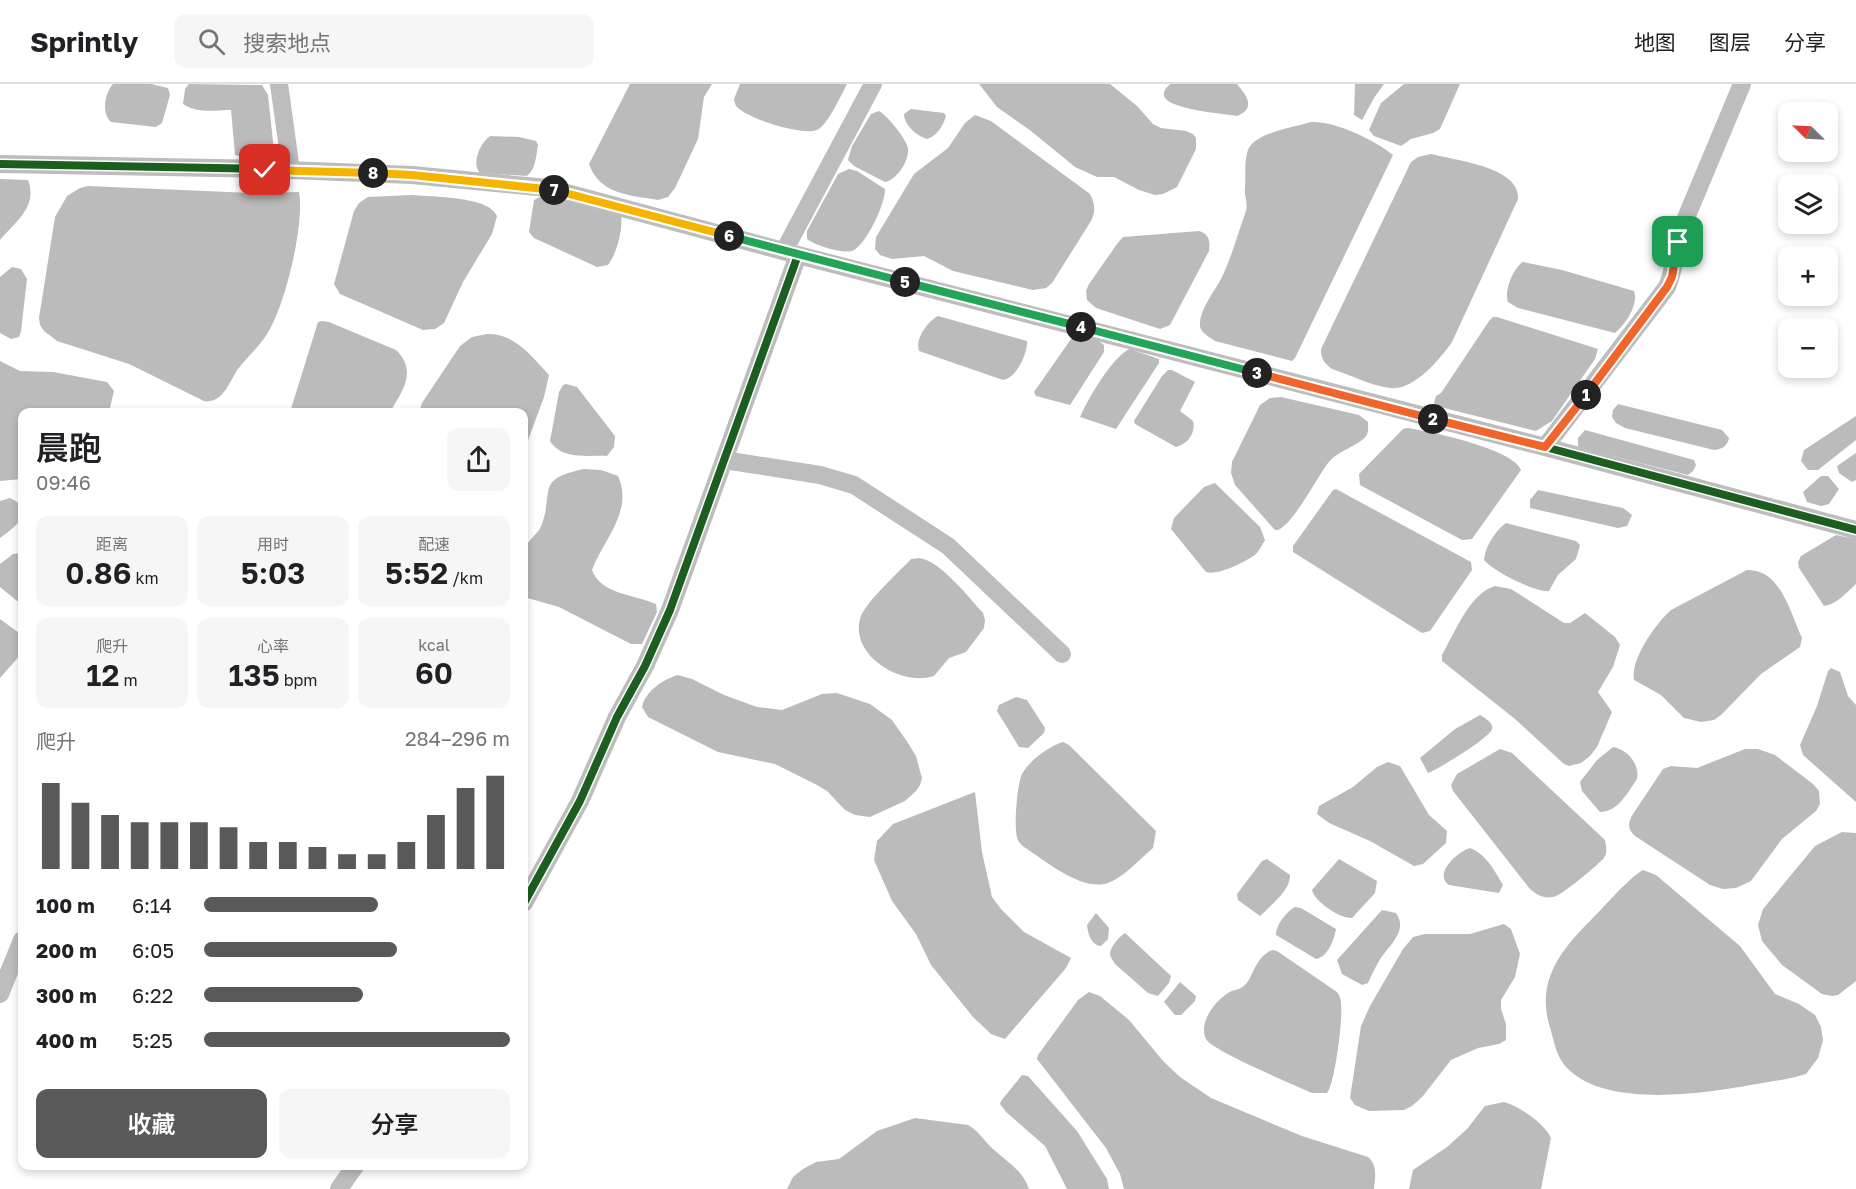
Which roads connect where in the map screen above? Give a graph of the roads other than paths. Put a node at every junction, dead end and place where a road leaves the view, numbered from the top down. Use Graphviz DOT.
graph roads {
  1 [pos="279,84"];
  2 [pos="873,84"];
  3 [pos="1742,84"];
  4 [pos="0,164"];
  5 [pos="291,171"];
  6 [pos="791,253"];
  7 [pos="1545,447"];
  8 [pos="724,460"];
  9 [pos="1856,530"];
  10 [pos="1062,654"];
  11 [pos="528,896"];
  12 [pos="18,950"];
  13 [pos="0,994"];
  14 [pos="352,1170"];
  15 [pos="339,1189"];
  1 -- 5 [label="street"];
  2 -- 6 [label="street"];
  3 -- 7 [label="street"];
  4 -- 5 [label="street"];
  5 -- 6 [label="street"];
  6 -- 7 [label="street"];
  6 -- 8 [label="street"];
  7 -- 9 [label="street"];
  8 -- 10 [label="street"];
  8 -- 11 [label="street"];
  12 -- 13 [label="street"];
  14 -- 15 [label="street"];
}
